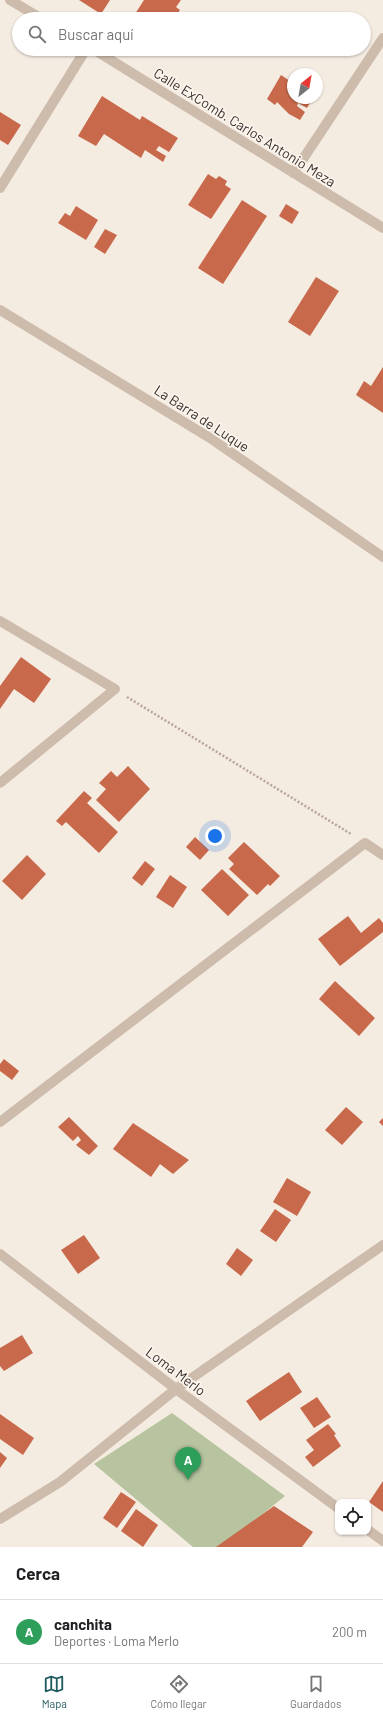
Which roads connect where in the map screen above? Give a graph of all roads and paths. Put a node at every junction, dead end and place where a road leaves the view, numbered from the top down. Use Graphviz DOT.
graph roads {
  1 [pos="10,0"];
  2 [pos="30,12"];
  3 [pos="383,38"];
  4 [pos="82,56"];
  5 [pos="103,56"];
  6 [pos="293,172"];
  7 [pos="0,188"];
  8 [pos="383,228"];
  9 [pos="0,310"];
  10 [pos="383,557"];
  11 [pos="0,621"];
  12 [pos="115,689"];
  13 [pos="0,783"];
  14 [pos="365,843"];
  15 [pos="383,855"];
  16 [pos="0,1122"];
  17 [pos="383,1245"];
  18 [pos="0,1254"];
  19 [pos="176,1389"];
  20 [pos="335,1506"];
  21 [pos="0,1519"];
  22 [pos="371,1532"];
  23 [pos="383,1541"];
  1 -- 2 [label="street"];
  3 -- 6 [label="street"];
  4 -- 7 [label="street"];
  5 -- 6 [label="street, Calle ExComb. Carlos Antonio Meza"];
  6 -- 8 [label="street, Calle ExComb. Carlos Antonio Meza"];
  9 -- 10 [label="street, La Barra de Luque"];
  11 -- 12 [label="street"];
  12 -- 13 [label="street"];
  12 -- 14 [label="path"];
  14 -- 15 [label="street"];
  14 -- 16 [label="street"];
  17 -- 19 [label="street"];
  18 -- 19 [label="street, Loma Merlo"];
  19 -- 20 [label="street, Loma Merlo"];
  19 -- 21 [label="street"];
  22 -- 23 [label="street"];
}
